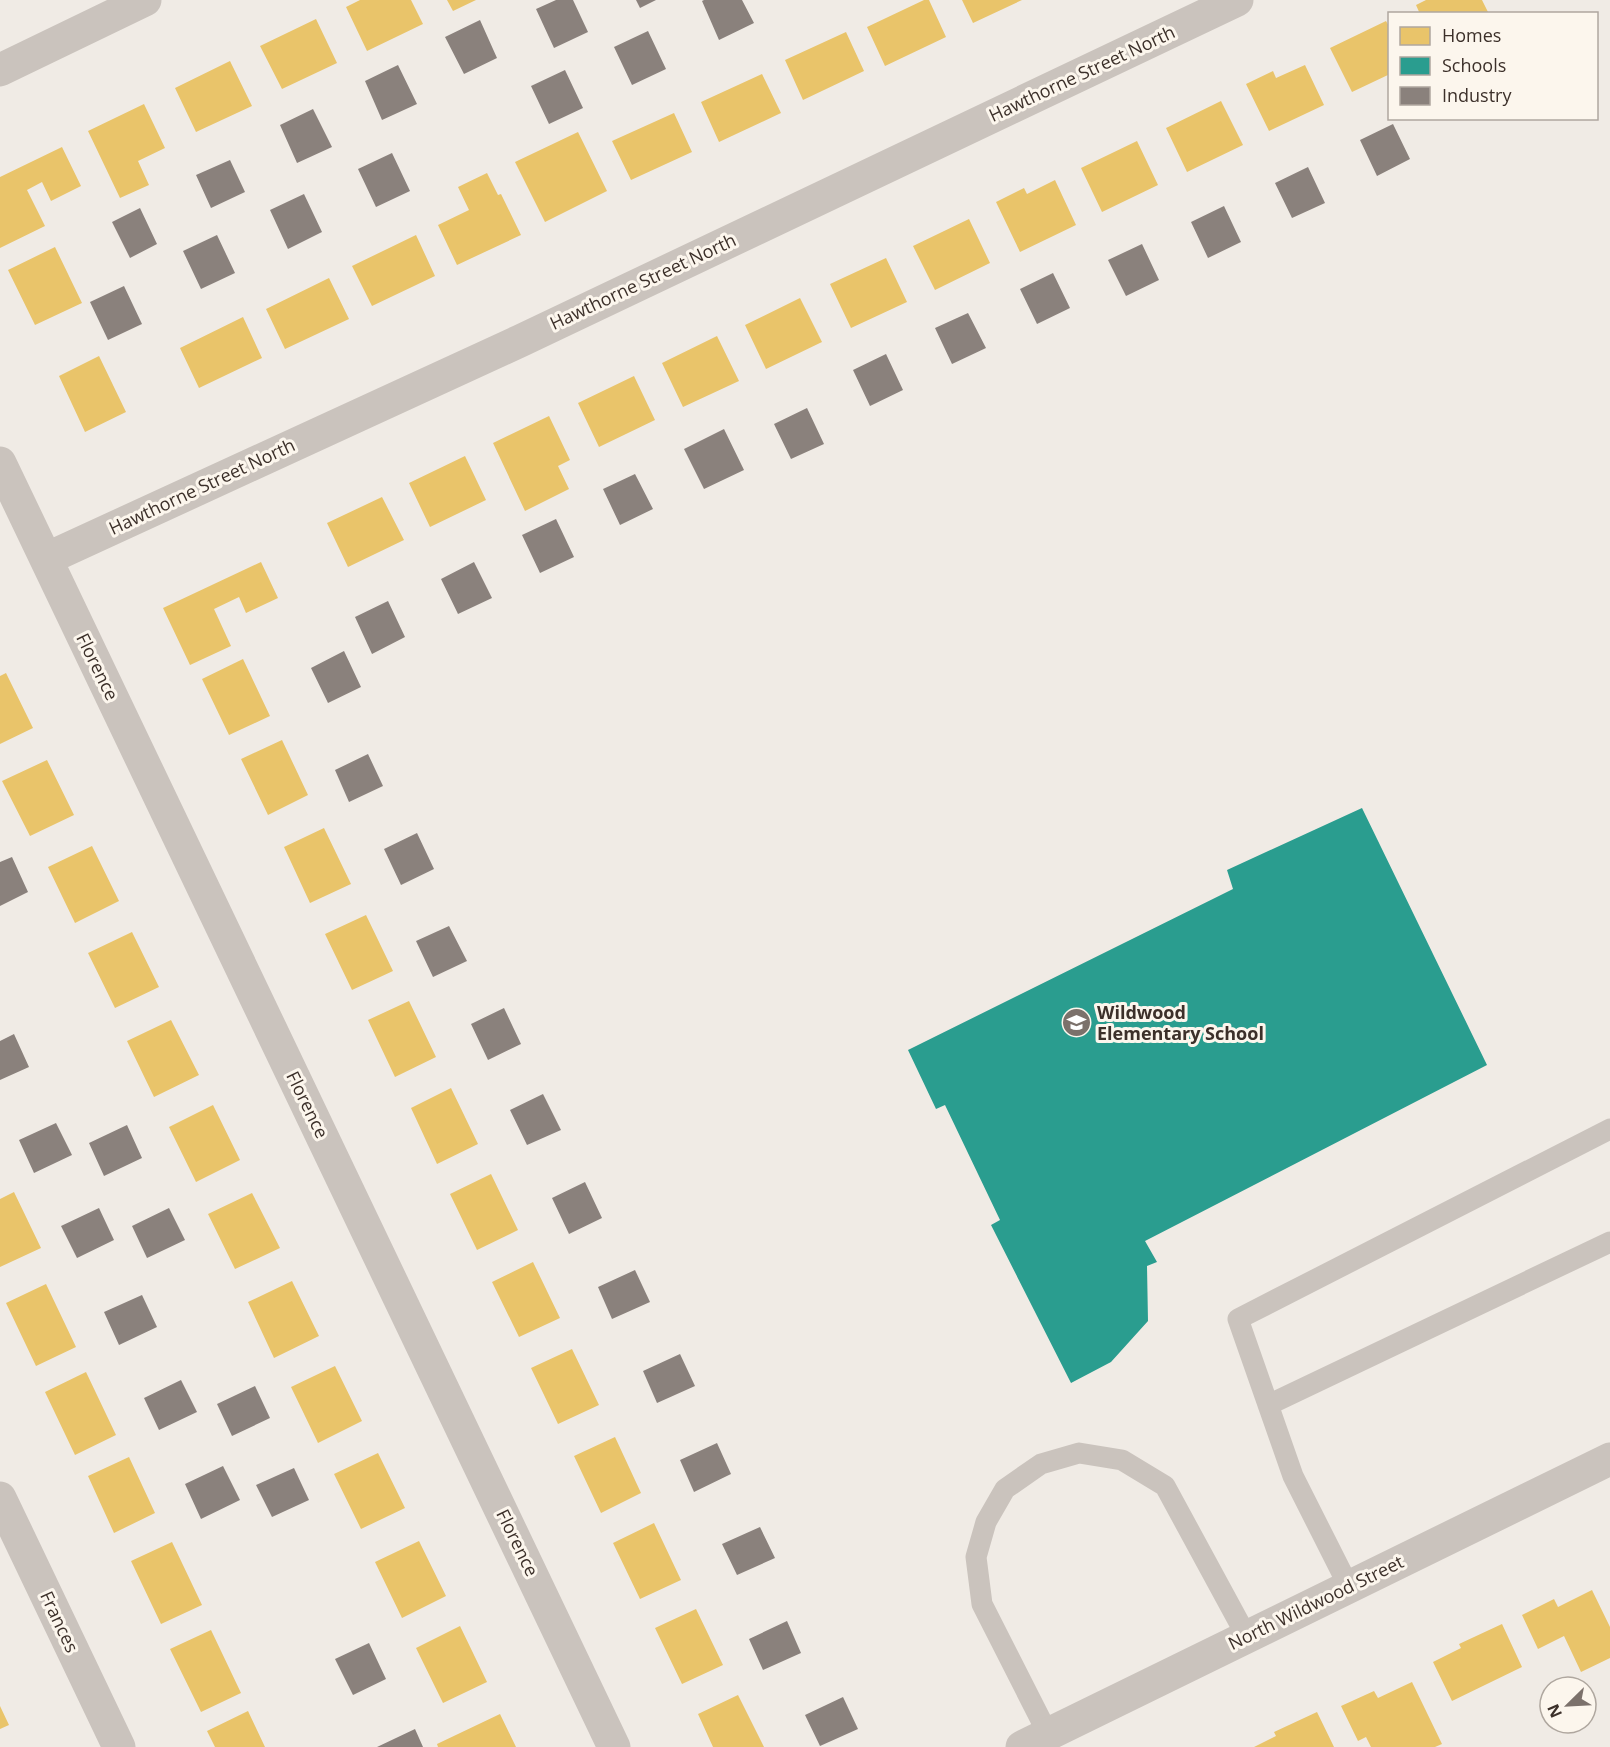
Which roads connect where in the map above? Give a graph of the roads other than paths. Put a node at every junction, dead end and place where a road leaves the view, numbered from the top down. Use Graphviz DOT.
graph roads {
  1 [pos="145,0"];
  2 [pos="1238,0"];
  3 [pos="0,70"];
  4 [pos="0,463"];
  5 [pos="45,559"];
  6 [pos="1610,1129"];
  7 [pos="1610,1242"];
  8 [pos="1268,1405"];
  9 [pos="1610,1460"];
  10 [pos="0,1498"];
  11 [pos="1349,1587"];
  12 [pos="1247,1637"];
  13 [pos="1035,1741"];
  14 [pos="119,1747"];
  15 [pos="614,1747"];
  1 -- 3 [label="street"];
  2 -- 5 [label="street, Hawthorne Street North"];
  4 -- 5 [label="street, Florence"];
  5 -- 15 [label="street, Florence"];
  6 -- 8 [label="lane"];
  7 -- 8 [label="lane"];
  8 -- 11 [label="lane"];
  9 -- 11 [label="street, North Wildwood Street"];
  10 -- 14 [label="street, Frances"];
  11 -- 12 [label="street, North Wildwood Street"];
  12 -- 13 [label="street, North Wildwood Street"];
  12 -- 13 [label="lane"];
}
